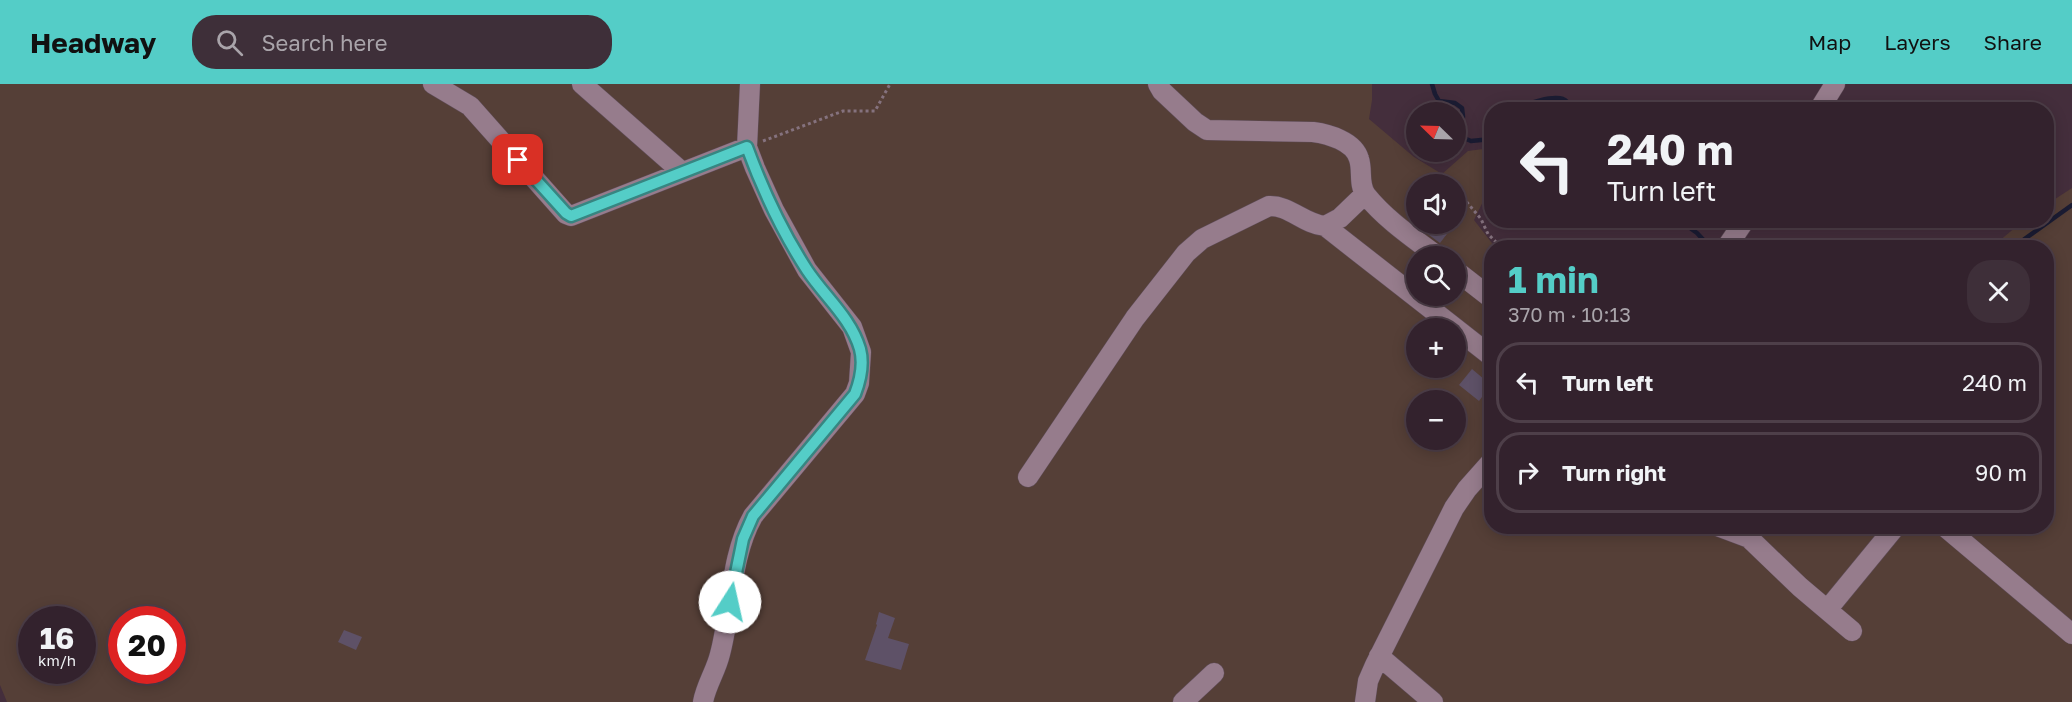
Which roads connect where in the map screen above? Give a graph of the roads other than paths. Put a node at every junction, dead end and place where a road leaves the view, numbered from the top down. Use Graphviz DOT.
graph roads {
  1 [pos="433,84"];
  2 [pos="582,84"];
  3 [pos="750,84"];
  4 [pos="1158,84"];
  5 [pos="1835,84"];
  6 [pos="1824,102"];
  7 [pos="747,147"];
  8 [pos="682,172"];
  9 [pos="1365,194"];
  10 [pos="1325,226"];
  11 [pos="1424,246"];
  12 [pos="1466,279"];
  13 [pos="1484,293"];
  14 [pos="1484,351"];
  15 [pos="1484,470"];
  16 [pos="1028,477"];
  17 [pos="1738,534"];
  18 [pos="1889,534"];
  19 [pos="1953,534"];
  20 [pos="1827,610"];
  21 [pos="1852,631"];
  22 [pos="2072,634"];
  23 [pos="1379,656"];
  24 [pos="1214,673"];
  25 [pos="703,702"];
  26 [pos="1183,702"];
  27 [pos="1365,702"];
  28 [pos="1433,702"];
  1 -- 8 [label="street"];
  2 -- 8 [label="street"];
  3 -- 7 [label="street"];
  4 -- 9 [label="street"];
  5 -- 6 [label="street"];
  7 -- 8 [label="street"];
  7 -- 25 [label="street"];
  9 -- 10 [label="street"];
  9 -- 11 [label="street"];
  10 -- 14 [label="street"];
  10 -- 16 [label="street"];
  12 -- 13 [label="street"];
  15 -- 23 [label="street"];
  17 -- 20 [label="street"];
  18 -- 20 [label="street"];
  19 -- 22 [label="street"];
  20 -- 21 [label="street"];
  23 -- 27 [label="street"];
  23 -- 28 [label="street"];
  24 -- 26 [label="street"];
}
